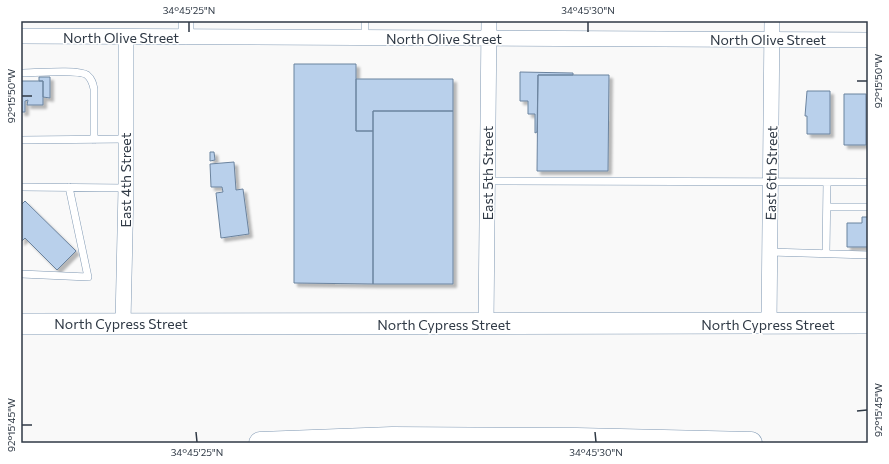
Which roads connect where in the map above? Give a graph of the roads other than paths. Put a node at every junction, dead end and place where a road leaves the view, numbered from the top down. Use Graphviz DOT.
graph roads {
  1 [pos="186,21"];
  2 [pos="366,21"];
  3 [pos="488,21"];
  4 [pos="772,21"];
  5 [pos="21,36"];
  6 [pos="126,37"];
  7 [pos="186,37"];
  8 [pos="366,38"];
  9 [pos="488,38"];
  10 [pos="772,39"];
  11 [pos="868,40"];
  12 [pos="21,73"];
  13 [pos="126,139"];
  14 [pos="21,140"];
  15 [pos="94,140"];
  16 [pos="487,181"];
  17 [pos="770,182"];
  18 [pos="827,182"];
  19 [pos="868,182"];
  20 [pos="21,187"];
  21 [pos="69,187"];
  22 [pos="126,188"];
  23 [pos="868,206"];
  24 [pos="826,207"];
  25 [pos="770,252"];
  26 [pos="826,253"];
  27 [pos="868,255"];
  28 [pos="21,274"];
  29 [pos="123,322"];
  30 [pos="868,323"];
  31 [pos="486,324"];
  32 [pos="769,324"];
  33 [pos="22,325"];
  34 [pos="260,443"];
  35 [pos="750,443"];
  1 -- 7 [label="street"];
  2 -- 8 [label="lane"];
  3 -- 9 [label="street, East 5th Street"];
  4 -- 10 [label="street, East 6th Street"];
  5 -- 6 [label="street, North Olive Street"];
  6 -- 7 [label="street, North Olive Street"];
  6 -- 13 [label="street, East 4th Street"];
  7 -- 8 [label="street, North Olive Street"];
  8 -- 9 [label="street, North Olive Street"];
  9 -- 10 [label="street, North Olive Street"];
  9 -- 16 [label="street, East 5th Street"];
  10 -- 11 [label="street, North Olive Street"];
  10 -- 17 [label="street, East 6th Street"];
  12 -- 15 [label="lane"];
  13 -- 15 [label="lane"];
  13 -- 22 [label="street, East 4th Street"];
  14 -- 15 [label="lane"];
  16 -- 17 [label="lane"];
  16 -- 31 [label="street, East 5th Street"];
  17 -- 18 [label="lane"];
  17 -- 25 [label="street, East 6th Street"];
  18 -- 19 [label="lane"];
  18 -- 24 [label="lane"];
  20 -- 21 [label="lane"];
  21 -- 22 [label="lane"];
  21 -- 28 [label="lane"];
  22 -- 29 [label="street, East 4th Street"];
  23 -- 24 [label="lane"];
  24 -- 26 [label="lane"];
  25 -- 26 [label="lane"];
  25 -- 32 [label="street, East 6th Street"];
  26 -- 27 [label="lane"];
  29 -- 31 [label="main road, North Cypress Street"];
  29 -- 33 [label="main road, North Cypress Street"];
  30 -- 32 [label="main road, North Cypress Street"];
  31 -- 32 [label="main road, North Cypress Street"];
  34 -- 35 [label="highway"];
}
